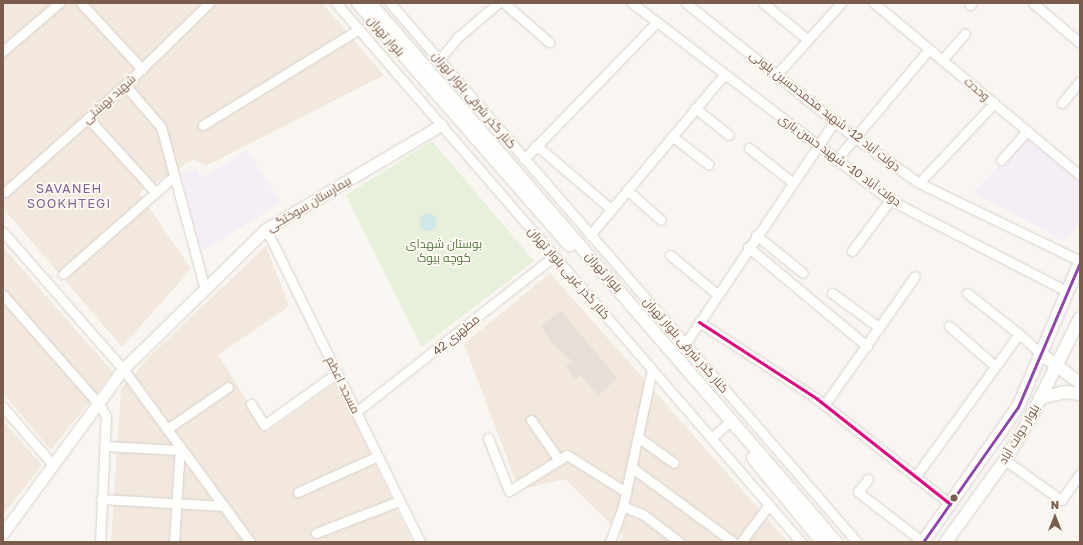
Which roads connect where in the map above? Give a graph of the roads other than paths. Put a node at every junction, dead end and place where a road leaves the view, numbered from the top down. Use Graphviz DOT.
graph roads {
  1 [pos="59,3"];
  2 [pos="81,3"];
  3 [pos="209,3"];
  4 [pos="336,3"];
  5 [pos="358,3"];
  6 [pos="370,3"];
  7 [pos="390,3"];
  8 [pos="498,3"];
  9 [pos="504,3"];
  10 [pos="632,3"];
  11 [pos="686,3"];
  12 [pos="763,3"];
  13 [pos="841,3"];
  14 [pos="874,3"];
  15 [pos="1033,3"];
  16 [pos="656,23"];
  17 [pos="358,29"];
  18 [pos="965,34"];
  19 [pos="808,40"];
  20 [pos="549,42"];
  21 [pos="1080,43"];
  22 [pos="929,49"];
  23 [pos="3,51"];
  24 [pos="440,59"];
  25 [pos="942,60"];
  26 [pos="142,69"];
  27 [pos="777,74"];
  28 [pos="724,75"];
  29 [pos="1080,81"];
  30 [pos="125,85"];
  31 [pos="994,103"];
  32 [pos="1062,103"];
  33 [pos="695,108"];
  34 [pos="88,118"];
  35 [pos="835,121"];
  36 [pos="203,125"];
  37 [pos="441,125"];
  38 [pos="1027,131"];
  39 [pos="729,135"];
  40 [pos="672,136"];
  41 [pos="854,137"];
  42 [pos="536,145"];
  43 [pos="818,145"];
  44 [pos="749,148"];
  45 [pos="524,159"];
  46 [pos="836,160"];
  47 [pos="1001,160"];
  48 [pos="708,164"];
  49 [pos="174,176"];
  50 [pos="1080,176"];
  51 [pos="792,182"];
  52 [pos="919,183"];
  53 [pos="627,190"];
  54 [pos="4,192"];
  55 [pos="155,192"];
  56 [pos="890,200"];
  57 [pos="611,209"];
  58 [pos="661,220"];
  59 [pos="266,229"];
  60 [pos="3,232"];
  61 [pos="590,235"];
  62 [pos="756,235"];
  63 [pos="748,247"];
  64 [pos="852,251"];
  65 [pos="670,255"];
  66 [pos="554,256"];
  67 [pos="1080,261"];
  68 [pos="803,273"];
  69 [pos="63,274"];
  70 [pos="915,276"];
  71 [pos="205,289"];
  72 [pos="1066,291"];
  73 [pos="832,293"];
  74 [pos="967,293"];
  75 [pos="717,294"];
  76 [pos="3,295"];
  77 [pos="699,322"];
  78 [pos="1078,322"];
  79 [pos="949,326"];
  80 [pos="880,328"];
  81 [pos="1019,334"];
  82 [pos="1080,340"];
  83 [pos="685,344"];
  84 [pos="867,346"];
  85 [pos="1041,354"];
  86 [pos="996,366"];
  87 [pos="1056,366"];
  88 [pos="123,369"];
  89 [pos="652,370"];
  90 [pos="337,373"];
  91 [pos="1080,383"];
  92 [pos="228,387"];
  93 [pos="1080,394"];
  94 [pos="1040,398"];
  95 [pos="98,403"];
  96 [pos="251,404"];
  97 [pos="825,404"];
  98 [pos="3,407"];
  99 [pos="356,412"];
  100 [pos="532,420"];
  101 [pos="726,425"];
  102 [pos="167,428"];
  103 [pos="638,437"];
  104 [pos="488,438"];
  105 [pos="711,438"];
  106 [pos="104,446"];
  107 [pos="180,448"];
  108 [pos="378,456"];
  109 [pos="559,460"];
  110 [pos="1005,460"];
  111 [pos="674,463"];
  112 [pos="53,465"];
  113 [pos="631,467"];
  114 [pos="1080,474"];
  115 [pos="916,477"];
  116 [pos="868,479"];
  117 [pos="298,492"];
  118 [pos="626,492"];
  119 [pos="101,499"];
  120 [pos="819,499"];
  121 [pos="400,501"];
  122 [pos="176,504"];
  123 [pos="950,504"];
  124 [pos="769,505"];
  125 [pos="224,506"];
  126 [pos="623,506"];
  127 [pos="808,509"];
  128 [pos="3,533"];
  129 [pos="316,533"];
  130 [pos="248,540"];
  131 [pos="100,542"];
  132 [pos="174,542"];
  133 [pos="420,542"];
  134 [pos="610,542"];
  135 [pos="679,542"];
  136 [pos="733,542"];
  137 [pos="741,542"];
  138 [pos="801,542"];
  139 [pos="822,542"];
  140 [pos="836,542"];
  141 [pos="857,542"];
  142 [pos="923,542"];
  143 [pos="946,542"];
  1 -- 23 [label="street"];
  2 -- 26 [label="street"];
  3 -- 26 [label="street, شهید بهشتی"];
  4 -- 17 [label="street, کنار گذر غربی بلوار تهران"];
  5 -- 101 [label="main road, بلوار تهران"];
  6 -- 127 [label="main road, بلوار تهران"];
  7 -- 24 [label="street, کنار گذر شرقی بلوار تهران"];
  8 -- 24 [label="street"];
  9 -- 20 [label="street"];
  10 -- 16 [label="street, دولت آباد 10- شهید حسن یاری"];
  11 -- 27 [label="street, دولت آباد 12- شهید محمدحسین پلونی"];
  12 -- 19 [label="street"];
  13 -- 19 [label="street"];
  14 -- 22 [label="street, وحدت"];
  15 -- 21 [label="street"];
  16 -- 28 [label="street, دولت آباد 10- شهید حسن یاری"];
  16 -- 42 [label="street"];
  17 -- 36 [label="street"];
  17 -- 37 [label="street, کنار گذر غربی بلوار تهران"];
  18 -- 25 [label="street"];
  19 -- 27 [label="street"];
  22 -- 25 [label="street, وحدت"];
  22 -- 41 [label="street"];
  24 -- 45 [label="street, کنار گذر شرقی بلوار تهران"];
  25 -- 31 [label="street, وحدت"];
  26 -- 30 [label="street, شهید بهشتی"];
  27 -- 35 [label="street, دولت آباد 12- شهید محمدحسین پلونی"];
  28 -- 33 [label="street"];
  28 -- 43 [label="street, دولت آباد 10- شهید حسن یاری"];
  29 -- 32 [label="street"];
  30 -- 34 [label="street, شهید بهشتی"];
  30 -- 49 [label="street"];
  31 -- 38 [label="street, وحدت"];
  31 -- 52 [label="street"];
  33 -- 39 [label="street"];
  33 -- 40 [label="street"];
  34 -- 54 [label="street, شهید بهشتی"];
  34 -- 55 [label="street"];
  35 -- 41 [label="street, دولت آباد 12- شهید محمدحسین پلونی"];
  35 -- 43 [label="street"];
  37 -- 59 [label="street, بیمارستان سوختگی"];
  37 -- 66 [label="street, کنار گذر غربی بلوار تهران"];
  38 -- 47 [label="street"];
  38 -- 50 [label="street, وحدت"];
  40 -- 48 [label="street"];
  40 -- 53 [label="street"];
  41 -- 46 [label="street"];
  41 -- 52 [label="street, دولت آباد 12- شهید محمدحسین پلونی"];
  42 -- 45 [label="street"];
  42 -- 57 [label="street"];
  43 -- 46 [label="street, دولت آباد 10- شهید حسن یاری"];
  43 -- 51 [label="street"];
  44 -- 51 [label="street"];
  45 -- 61 [label="street, کنار گذر شرقی بلوار تهران"];
  46 -- 56 [label="street, دولت آباد 10- شهید حسن یاری"];
  49 -- 55 [label="street"];
  49 -- 71 [label="street"];
  51 -- 62 [label="street"];
  52 -- 67 [label="street, دولت آباد 12- شهید محمدحسین پلونی"];
  53 -- 57 [label="street"];
  53 -- 58 [label="street"];
  55 -- 69 [label="street"];
  56 -- 64 [label="street"];
  56 -- 72 [label="street, دولت آباد 10- شهید حسن یاری"];
  57 -- 61 [label="street"];
  59 -- 71 [label="street, بیمارستان سوختگی"];
  59 -- 90 [label="street, مسجد اعظم"];
  60 -- 88 [label="street"];
  61 -- 83 [label="street, کنار گذر شرقی بلوار تهران"];
  62 -- 63 [label="street"];
  62 -- 68 [label="street"];
  63 -- 75 [label="street"];
  63 -- 84 [label="street"];
  65 -- 75 [label="street"];
  66 -- 89 [label="street, کنار گذر غربی بلوار تهران"];
  66 -- 99 [label="street, مطهری 42"];
  67 -- 72 [label="main road, بلوار دولت آباد"];
  70 -- 80 [label="street"];
  71 -- 88 [label="street, بیمارستان سوختگی"];
  72 -- 85 [label="main road, بلوار دولت آباد"];
  73 -- 80 [label="street"];
  74 -- 81 [label="street"];
  75 -- 77 [label="street"];
  76 -- 95 [label="street"];
  77 -- 83 [label="street"];
  77 -- 97 [label="street"];
  78 -- 82 [label="main road"];
  78 -- 87 [label="main road, بلوار دولت آباد"];
  79 -- 86 [label="street"];
  80 -- 84 [label="street"];
  81 -- 85 [label="street"];
  81 -- 86 [label="street"];
  83 -- 120 [label="street, کنار گذر شرقی بلوار تهران"];
  84 -- 97 [label="street"];
  85 -- 87 [label="main road"];
  85 -- 123 [label="main road, بلوار دولت آباد"];
  86 -- 115 [label="street"];
  87 -- 91 [label="main road"];
  87 -- 94 [label="main road, بلوار دولت آباد"];
  88 -- 95 [label="street, بیمارستان سوختگی"];
  88 -- 102 [label="street"];
  89 -- 103 [label="street"];
  89 -- 105 [label="street, کنار گذر غربی بلوار تهران"];
  90 -- 96 [label="street"];
  90 -- 99 [label="street, مسجد اعظم"];
  92 -- 102 [label="street"];
  93 -- 94 [label="main road"];
  94 -- 110 [label="main road, بلوار دولت آباد"];
  95 -- 106 [label="street"];
  95 -- 112 [label="street, بیمارستان سوختگی"];
  97 -- 115 [label="street"];
  98 -- 112 [label="street"];
  99 -- 108 [label="street, مسجد اعظم"];
  100 -- 109 [label="street"];
  101 -- 105 [label="street"];
  101 -- 139 [label="main road, بلوار تهران"];
  102 -- 107 [label="street"];
  103 -- 111 [label="street"];
  103 -- 113 [label="street"];
  104 -- 109 [label="street"];
  105 -- 124 [label="street, کنار گذر غربی بلوار تهران"];
  106 -- 107 [label="street"];
  106 -- 119 [label="street"];
  107 -- 122 [label="street"];
  107 -- 125 [label="street"];
  108 -- 117 [label="street"];
  108 -- 121 [label="street, مسجد اعظم"];
  109 -- 118 [label="street"];
  110 -- 114 [label="street"];
  110 -- 143 [label="main road, بلوار دولت آباد"];
  112 -- 128 [label="street, بیمارستان سوختگی"];
  113 -- 118 [label="street"];
  113 -- 136 [label="street"];
  115 -- 123 [label="street"];
  116 -- 142 [label="street"];
  118 -- 126 [label="street"];
  119 -- 122 [label="street"];
  119 -- 131 [label="street"];
  120 -- 127 [label="street"];
  120 -- 141 [label="street, کنار گذر شرقی بلوار تهران"];
  121 -- 129 [label="street"];
  121 -- 133 [label="street, مسجد اعظم"];
  122 -- 125 [label="street"];
  122 -- 132 [label="street"];
  123 -- 142 [label="main road, بلوار دولت آباد"];
  124 -- 137 [label="street"];
  124 -- 138 [label="street, کنار گذر غربی بلوار تهران"];
  125 -- 130 [label="street"];
  126 -- 134 [label="street"];
  126 -- 135 [label="street"];
  127 -- 140 [label="main road, بلوار تهران"];
}
